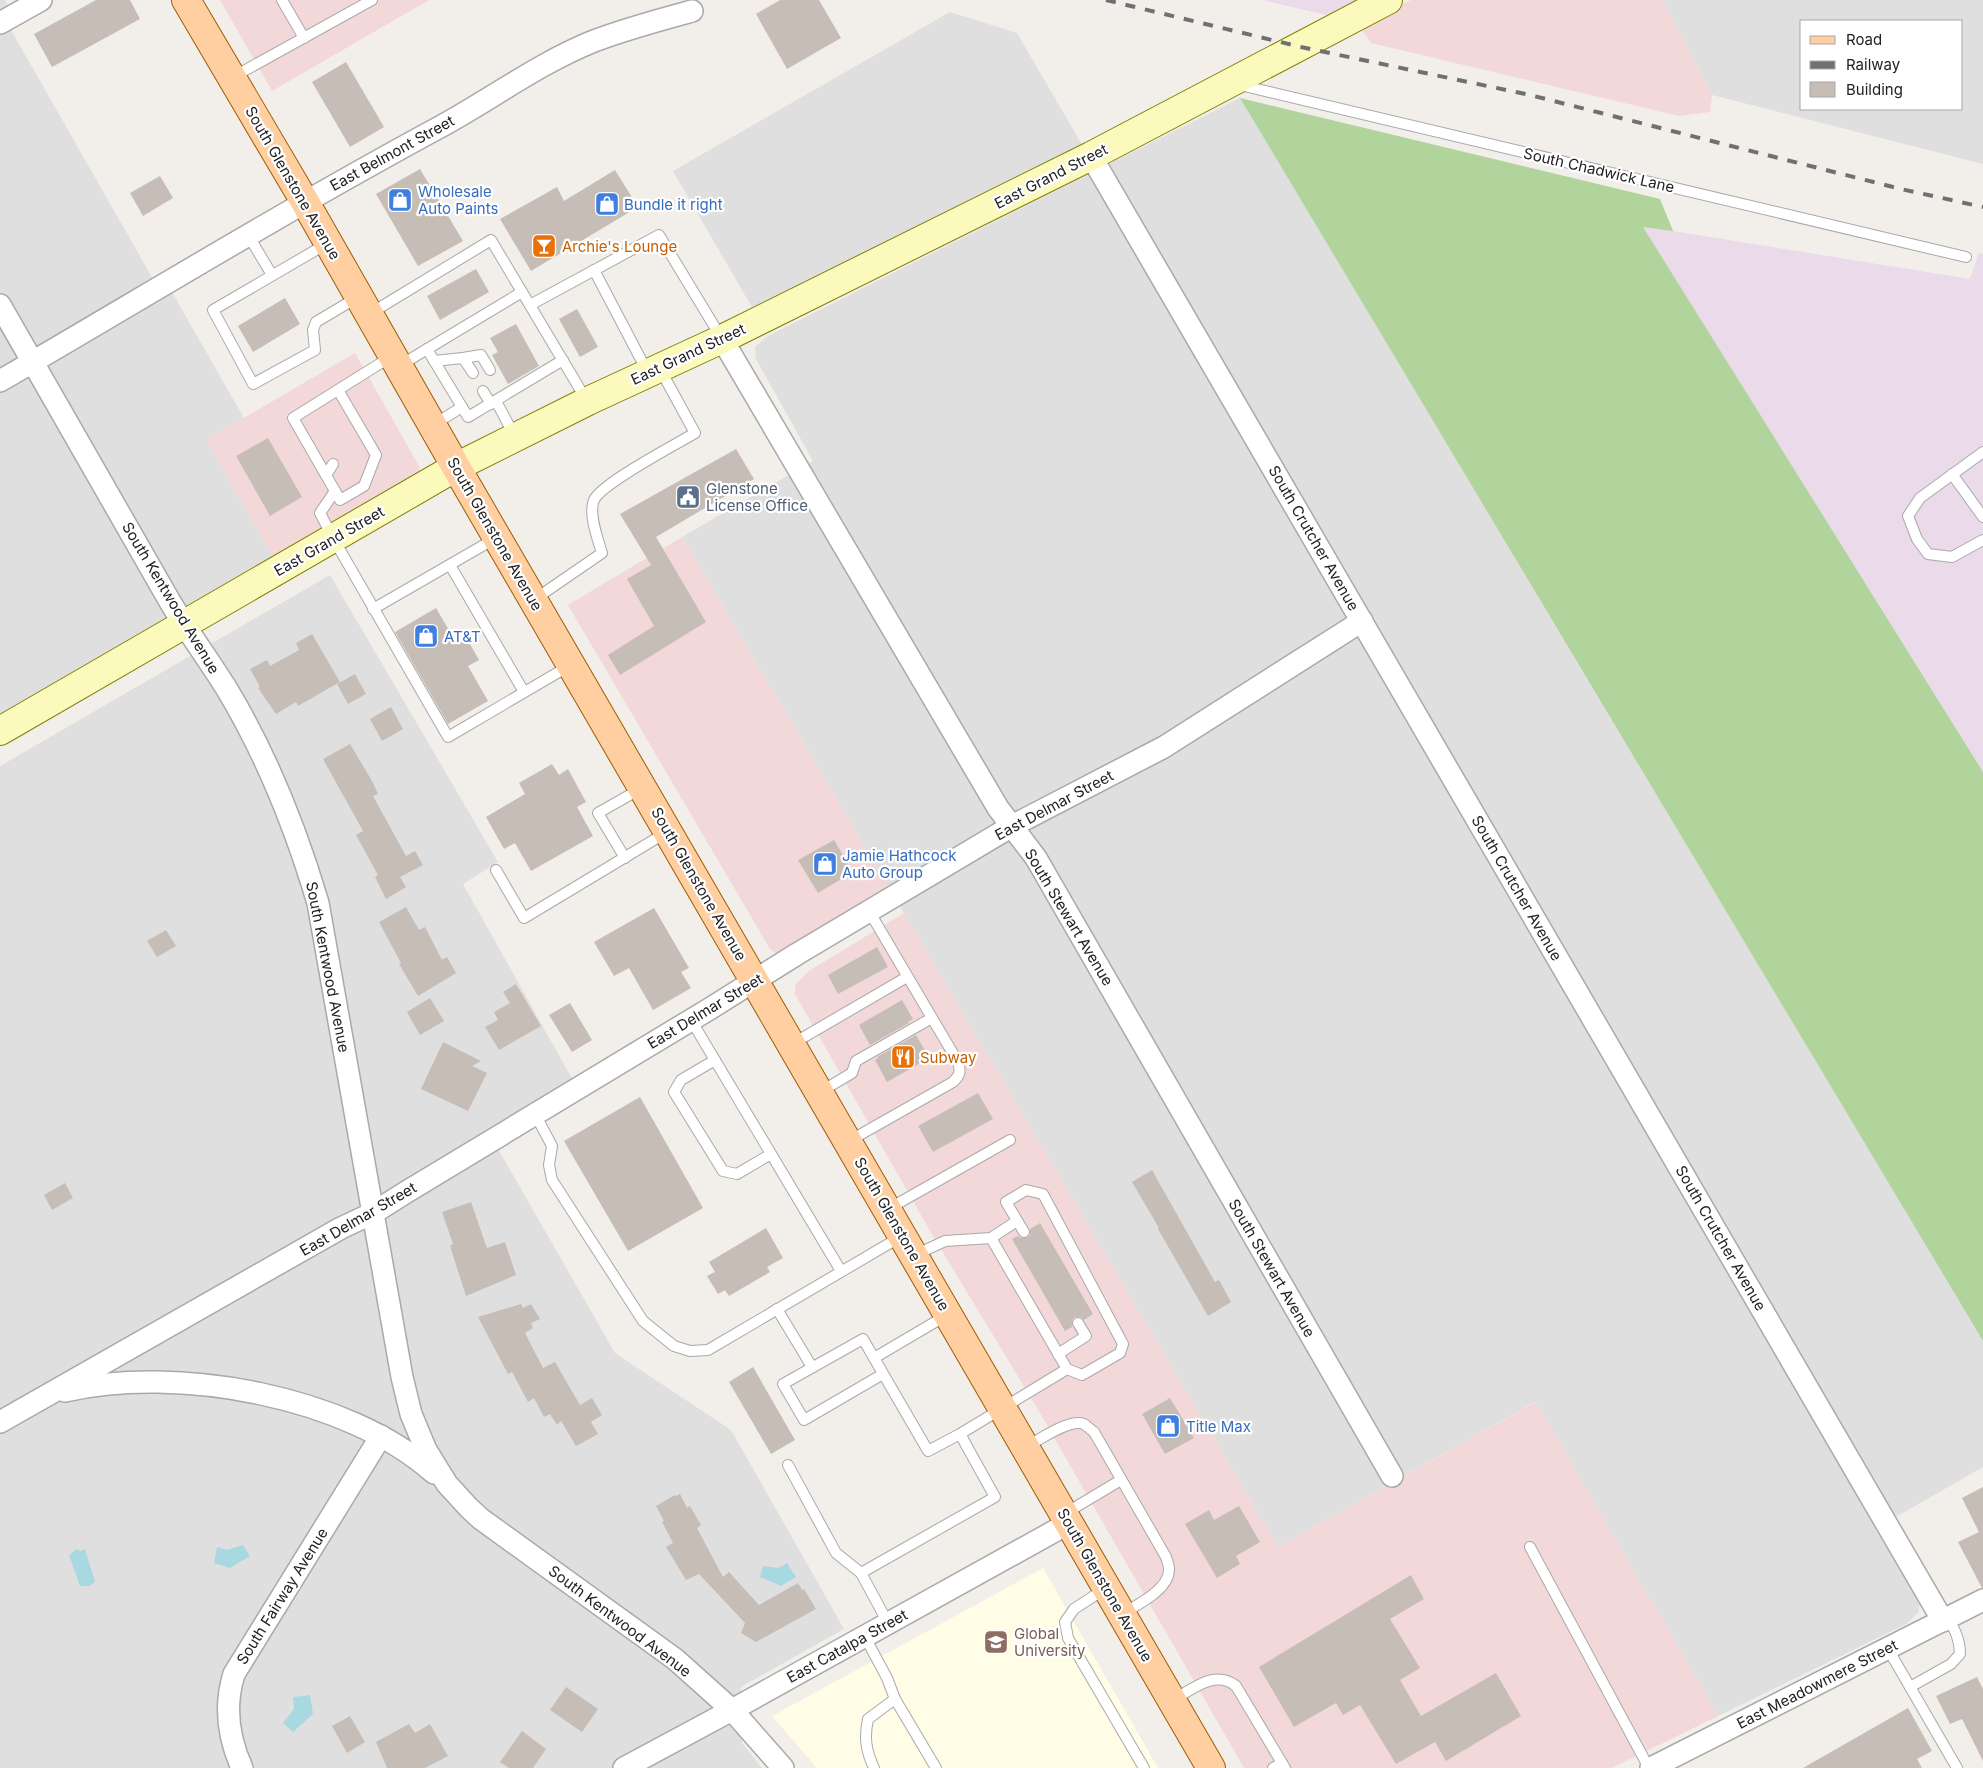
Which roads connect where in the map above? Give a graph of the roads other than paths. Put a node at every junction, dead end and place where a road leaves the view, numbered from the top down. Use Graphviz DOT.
graph roads {
  1 [pos="40,0"];
  2 [pos="186,0"];
  3 [pos="282,0"];
  4 [pos="372,0"];
  5 [pos="1388,0"];
  6 [pos="692,12"];
  7 [pos="0,23"];
  8 [pos="304,38"];
  9 [pos="232,78"];
  10 [pos="1232,83"];
  11 [pos="1091,156"];
  12 [pos="305,202"];
  13 [pos="248,235"];
  14 [pos="328,242"];
  15 [pos="1966,257"];
  16 [pos="594,270"];
  17 [pos="272,275"];
  18 [pos="522,292"];
  19 [pos="0,305"];
  20 [pos="364,305"];
  21 [pos="530,305"];
  22 [pos="722,339"];
  23 [pos="427,349"];
  24 [pos="463,358"];
  25 [pos="563,360"];
  26 [pos="33,361"];
  27 [pos="396,361"];
  28 [pos="434,361"];
  29 [pos="490,370"];
  30 [pos="654,371"];
  31 [pos="473,373"];
  32 [pos="0,381"];
  33 [pos="338,390"];
  34 [pos="484,391"];
  35 [pos="497,397"];
  36 [pos="588,402"];
  37 [pos="462,407"];
  38 [pos="432,424"];
  39 [pos="515,437"];
  40 [pos="1983,452"];
  41 [pos="333,464"];
  42 [pos="456,467"];
  43 [pos="1952,474"];
  44 [pos="326,475"];
  45 [pos="335,491"];
  46 [pos="1983,517"];
  47 [pos="498,537"];
  48 [pos="333,538"];
  49 [pos="1983,540"];
  50 [pos="450,565"];
  51 [pos="534,600"];
  52 [pos="374,609"];
  53 [pos="1362,621"];
  54 [pos="184,624"];
  55 [pos="571,664"];
  56 [pos="524,692"];
  57 [pos="0,731"];
  58 [pos="643,787"];
  59 [pos="1012,826"];
  60 [pos="668,832"];
  61 [pos="625,858"];
  62 [pos="496,870"];
  63 [pos="869,911"];
  64 [pos="907,977"];
  65 [pos="755,981"];
  66 [pos="932,1018"];
  67 [pos="691,1020"];
  68 [pos="792,1044"];
  69 [pos="715,1060"];
  70 [pos="820,1092"];
  71 [pos="535,1114"];
  72 [pos="1010,1140"];
  73 [pos="848,1141"];
  74 [pos="771,1154"];
  75 [pos="888,1210"];
  76 [pos="373,1214"];
  77 [pos="1017,1221"];
  78 [pos="1024,1232"];
  79 [pos="991,1238"];
  80 [pos="908,1245"];
  81 [pos="841,1271"];
  82 [pos="777,1309"];
  83 [pos="948,1314"];
  84 [pos="1078,1323"];
  85 [pos="1058,1354"];
  86 [pos="874,1358"];
  87 [pos="812,1368"];
  88 [pos="1067,1369"];
  89 [pos="883,1374"];
  90 [pos="46,1396"];
  91 [pos="1002,1408"];
  92 [pos="0,1422"];
  93 [pos="960,1434"];
  94 [pos="381,1436"];
  95 [pos="1025,1448"];
  96 [pos="788,1465"];
  97 [pos="1392,1476"];
  98 [pos="1121,1480"];
  99 [pos="447,1484"];
  100 [pos="1066,1519"];
  101 [pos="1530,1547"];
  102 [pos="861,1573"];
  103 [pos="1106,1588"];
  104 [pos="1983,1600"];
  105 [pos="1122,1614"];
  106 [pos="1946,1619"];
  107 [pos="888,1623"];
  108 [pos="865,1636"];
  109 [pos="1888,1649"];
  110 [pos="1910,1687"];
  111 [pos="894,1699"];
  112 [pos="1172,1701"];
  113 [pos="732,1710"];
  114 [pos="1280,1766"];
  115 [pos="242,1768"];
  116 [pos="624,1768"];
  117 [pos="784,1768"];
  118 [pos="874,1768"];
  119 [pos="936,1768"];
  120 [pos="1144,1768"];
  121 [pos="1211,1768"];
  122 [pos="1650,1768"];
  123 [pos="1957,1768"];
  1 -- 7 [label="street"];
  2 -- 9 [label="main road, South Glenstone Avenue"];
  3 -- 8 [label="lane"];
  4 -- 8 [label="lane"];
  5 -- 10 [label="main road, East Grand Street"];
  6 -- 12 [label="street, East Belmont Street"];
  8 -- 9 [label="lane"];
  9 -- 12 [label="main road, South Glenstone Avenue"];
  10 -- 11 [label="main road, East Grand Street"];
  10 -- 15 [label="lane, South Chadwick Lane"];
  11 -- 22 [label="main road, East Grand Street"];
  11 -- 53 [label="street, South Crutcher Avenue"];
  12 -- 13 [label="street, East Belmont Street"];
  12 -- 14 [label="main road, South Glenstone Avenue"];
  13 -- 17 [label="lane"];
  13 -- 26 [label="street, East Belmont Street"];
  14 -- 17 [label="lane"];
  14 -- 20 [label="main road, South Glenstone Avenue"];
  16 -- 21 [label="lane"];
  16 -- 22 [label="lane"];
  16 -- 30 [label="lane"];
  17 -- 20 [label="lane"];
  18 -- 20 [label="lane"];
  18 -- 21 [label="lane"];
  18 -- 23 [label="lane"];
  19 -- 26 [label="street, South Kentwood Avenue"];
  20 -- 27 [label="main road, South Glenstone Avenue"];
  21 -- 25 [label="lane"];
  22 -- 30 [label="main road, East Grand Street"];
  22 -- 59 [label="street, South Stewart Avenue"];
  23 -- 27 [label="lane"];
  23 -- 28 [label="lane"];
  24 -- 28 [label="lane"];
  24 -- 29 [label="lane"];
  24 -- 31 [label="lane"];
  25 -- 35 [label="lane"];
  25 -- 36 [label="lane"];
  26 -- 32 [label="street, East Belmont Street"];
  26 -- 54 [label="street, South Kentwood Avenue"];
  27 -- 33 [label="lane"];
  27 -- 38 [label="main road, South Glenstone Avenue"];
  28 -- 37 [label="lane"];
  30 -- 36 [label="main road, East Grand Street"];
  30 -- 51 [label="lane"];
  33 -- 44 [label="lane"];
  33 -- 45 [label="lane"];
  34 -- 35 [label="lane"];
  35 -- 37 [label="lane"];
  35 -- 39 [label="lane"];
  36 -- 39 [label="main road, East Grand Street"];
  37 -- 38 [label="lane"];
  38 -- 42 [label="main road, South Glenstone Avenue"];
  39 -- 42 [label="main road, East Grand Street"];
  40 -- 43 [label="lane"];
  41 -- 44 [label="lane"];
  42 -- 47 [label="main road, South Glenstone Avenue"];
  42 -- 48 [label="main road, East Grand Street"];
  43 -- 46 [label="lane"];
  43 -- 49 [label="lane"];
  44 -- 45 [label="lane"];
  45 -- 48 [label="lane"];
  47 -- 50 [label="lane"];
  47 -- 51 [label="main road, South Glenstone Avenue"];
  48 -- 52 [label="lane"];
  48 -- 54 [label="main road, East Grand Street"];
  50 -- 52 [label="lane"];
  50 -- 56 [label="lane"];
  51 -- 55 [label="main road, South Glenstone Avenue"];
  52 -- 56 [label="lane"];
  53 -- 59 [label="street, East Delmar Street"];
  53 -- 106 [label="street, South Crutcher Avenue"];
  54 -- 57 [label="main road, East Grand Street"];
  54 -- 76 [label="street, South Kentwood Avenue"];
  55 -- 56 [label="lane"];
  55 -- 58 [label="main road, South Glenstone Avenue"];
  58 -- 60 [label="main road, South Glenstone Avenue"];
  58 -- 61 [label="lane"];
  59 -- 63 [label="street, East Delmar Street"];
  59 -- 97 [label="street, South Stewart Avenue"];
  60 -- 61 [label="lane"];
  60 -- 65 [label="main road, South Glenstone Avenue"];
  61 -- 62 [label="lane"];
  63 -- 64 [label="lane"];
  63 -- 65 [label="street, East Delmar Street"];
  64 -- 66 [label="lane"];
  64 -- 68 [label="lane"];
  65 -- 67 [label="street, East Delmar Street"];
  65 -- 68 [label="main road, South Glenstone Avenue"];
  66 -- 70 [label="lane"];
  66 -- 73 [label="lane"];
  67 -- 69 [label="lane"];
  67 -- 71 [label="street, East Delmar Street"];
  68 -- 70 [label="main road, South Glenstone Avenue"];
  69 -- 74 [label="lane"];
  69 -- 74 [label="lane"];
  70 -- 73 [label="main road, South Glenstone Avenue"];
  71 -- 76 [label="street, East Delmar Street"];
  71 -- 82 [label="lane"];
  72 -- 75 [label="lane"];
  73 -- 75 [label="main road, South Glenstone Avenue"];
  74 -- 81 [label="lane"];
  75 -- 80 [label="main road, South Glenstone Avenue"];
  76 -- 90 [label="street, East Delmar Street"];
  76 -- 99 [label="street, South Kentwood Avenue"];
  77 -- 78 [label="lane"];
  77 -- 79 [label="lane"];
  77 -- 88 [label="lane"];
  79 -- 80 [label="lane"];
  79 -- 85 [label="lane"];
  80 -- 81 [label="lane"];
  80 -- 83 [label="main road, South Glenstone Avenue"];
  81 -- 82 [label="lane"];
  82 -- 87 [label="lane"];
  83 -- 86 [label="lane"];
  83 -- 91 [label="main road, South Glenstone Avenue"];
  84 -- 85 [label="lane"];
  85 -- 88 [label="lane"];
  86 -- 87 [label="lane"];
  86 -- 89 [label="lane"];
  87 -- 89 [label="lane"];
  88 -- 91 [label="lane"];
  89 -- 93 [label="lane"];
  90 -- 92 [label="street, East Delmar Street"];
  90 -- 94 [label="street, East Delmar Street"];
  91 -- 93 [label="lane"];
  91 -- 95 [label="main road, South Glenstone Avenue"];
  93 -- 102 [label="lane"];
  94 -- 99 [label="street, South Kentwood Avenue"];
  94 -- 115 [label="street, South Fairway Avenue"];
  95 -- 98 [label="lane"];
  95 -- 100 [label="main road, South Glenstone Avenue"];
  96 -- 102 [label="lane"];
  98 -- 100 [label="lane"];
  98 -- 105 [label="lane"];
  99 -- 113 [label="street, South Kentwood Avenue"];
  100 -- 103 [label="main road, South Glenstone Avenue"];
  100 -- 107 [label="street, East Catalpa Street"];
  101 -- 122 [label="lane"];
  102 -- 107 [label="lane"];
  103 -- 105 [label="main road, South Glenstone Avenue"];
  103 -- 120 [label="lane"];
  104 -- 106 [label="street, East Meadowmere Street"];
  105 -- 112 [label="main road, South Glenstone Avenue"];
  106 -- 109 [label="street, East Meadowmere Street"];
  106 -- 110 [label="lane"];
  107 -- 108 [label="street, East Catalpa Street"];
  108 -- 111 [label="lane"];
  108 -- 113 [label="street, East Catalpa Street"];
  109 -- 110 [label="lane"];
  109 -- 122 [label="street, East Meadowmere Street"];
  110 -- 123 [label="lane"];
  111 -- 118 [label="lane"];
  111 -- 119 [label="lane"];
  112 -- 114 [label="lane"];
  112 -- 121 [label="main road, South Glenstone Avenue"];
  113 -- 116 [label="street, East Catalpa Street"];
  113 -- 117 [label="street, South Kentwood Avenue"];
}
